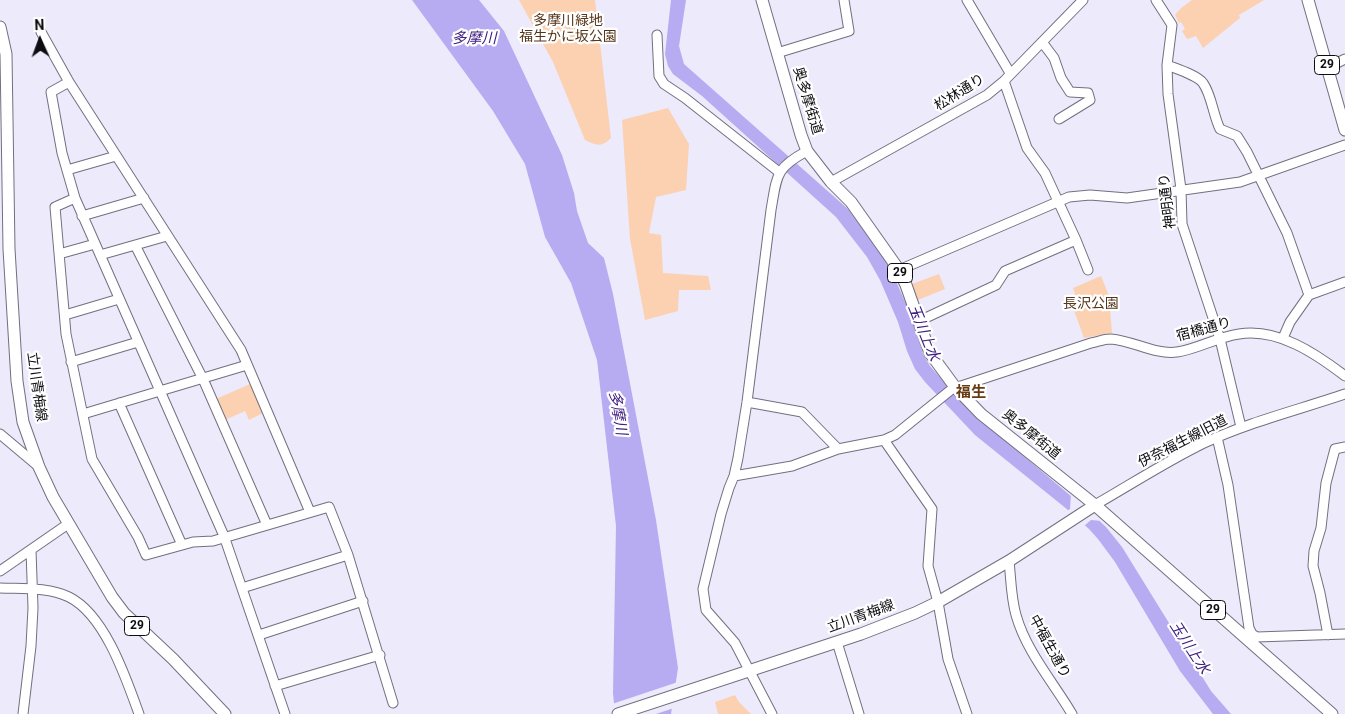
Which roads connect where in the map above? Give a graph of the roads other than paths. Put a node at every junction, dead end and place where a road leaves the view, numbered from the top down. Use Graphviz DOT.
graph roads {
  1 [pos="762,0"];
  2 [pos="844,0"];
  3 [pos="967,0"];
  4 [pos="1083,0"];
  5 [pos="1156,0"];
  6 [pos="1308,0"];
  7 [pos="0,27"];
  8 [pos="41,32"];
  9 [pos="657,35"];
  10 [pos="1042,42"];
  11 [pos="777,53"];
  12 [pos="1345,59"];
  13 [pos="1167,66"];
  14 [pos="1327,68"];
  15 [pos="1007,77"];
  16 [pos="69,82"];
  17 [pos="1059,119"];
  18 [pos="1345,130"];
  19 [pos="1345,145"];
  20 [pos="807,151"];
  21 [pos="116,156"];
  22 [pos="67,170"];
  23 [pos="780,170"];
  24 [pos="1259,175"];
  25 [pos="832,182"];
  26 [pos="1181,189"];
  27 [pos="75,198"];
  28 [pos="144,198"];
  29 [pos="1059,202"];
  30 [pos="82,216"];
  31 [pos="167,236"];
  32 [pos="1076,240"];
  33 [pos="95,244"];
  34 [pos="135,245"];
  35 [pos="59,254"];
  36 [pos="100,255"];
  37 [pos="899,270"];
  38 [pos="1088,270"];
  39 [pos="1345,282"];
  40 [pos="1309,294"];
  41 [pos="119,299"];
  42 [pos="65,315"];
  43 [pos="919,321"];
  44 [pos="1283,338"];
  45 [pos="1220,339"];
  46 [pos="138,342"];
  47 [pos="71,362"];
  48 [pos="248,365"];
  49 [pos="1345,376"];
  50 [pos="203,379"];
  51 [pos="954,388"];
  52 [pos="160,391"];
  53 [pos="1345,394"];
  54 [pos="747,402"];
  55 [pos="119,403"];
  56 [pos="83,414"];
  57 [pos="1241,427"];
  58 [pos="0,434"];
  59 [pos="1217,437"];
  60 [pos="884,440"];
  61 [pos="1345,447"];
  62 [pos="838,449"];
  63 [pos="39,467"];
  64 [pos="734,476"];
  65 [pos="1093,507"];
  66 [pos="310,512"];
  67 [pos="68,524"];
  68 [pos="267,525"];
  69 [pos="224,536"];
  70 [pos="182,545"];
  71 [pos="31,550"];
  72 [pos="348,554"];
  73 [pos="1010,561"];
  74 [pos="0,571"];
  75 [pos="0,588"];
  76 [pos="242,588"];
  77 [pos="32,589"];
  78 [pos="363,601"];
  79 [pos="938,602"];
  80 [pos="1345,634"];
  81 [pos="259,635"];
  82 [pos="1328,635"];
  83 [pos="1249,637"];
  84 [pos="836,642"];
  85 [pos="380,654"];
  86 [pos="750,670"];
  87 [pos="275,686"];
  88 [pos="393,702"];
  89 [pos="1067,712"];
  90 [pos="23,714"];
  91 [pos="139,714"];
  92 [pos="225,714"];
  93 [pos="285,714"];
  94 [pos="618,714"];
  95 [pos="772,714"];
  96 [pos="859,714"];
  97 [pos="966,714"];
  98 [pos="1332,714"];
  1 -- 11 [label="main road, 奥多摩街道 / 29"];
  2 -- 11 [label="street"];
  3 -- 15 [label="street"];
  4 -- 10 [label="street, 松林通り"];
  5 -- 13 [label="street, 神明通り"];
  6 -- 14 [label="main road, 29"];
  7 -- 63 [label="main road, 立川青梅線 / 29"];
  8 -- 16 [label="street"];
  9 -- 23 [label="street"];
  10 -- 15 [label="street, 松林通り"];
  10 -- 17 [label="street"];
  11 -- 20 [label="main road, 奥多摩街道 / 29"];
  12 -- 14 [label="street"];
  13 -- 24 [label="street"];
  13 -- 26 [label="street, 神明通り"];
  14 -- 18 [label="main road, 29"];
  15 -- 25 [label="street, 松林通り"];
  15 -- 29 [label="street"];
  16 -- 21 [label="street"];
  16 -- 22 [label="street"];
  19 -- 24 [label="street"];
  20 -- 23 [label="street"];
  20 -- 25 [label="main road, 奥多摩街道 / 29"];
  21 -- 22 [label="street"];
  21 -- 28 [label="street"];
  22 -- 27 [label="street"];
  23 -- 54 [label="street"];
  24 -- 26 [label="street"];
  24 -- 40 [label="street"];
  25 -- 37 [label="main road, 奥多摩街道 / 29"];
  26 -- 29 [label="street"];
  26 -- 45 [label="street, 神明通り"];
  27 -- 30 [label="street"];
  27 -- 35 [label="street"];
  28 -- 30 [label="street"];
  28 -- 31 [label="street"];
  29 -- 32 [label="street"];
  29 -- 37 [label="street"];
  30 -- 33 [label="street"];
  31 -- 34 [label="street"];
  31 -- 48 [label="street"];
  32 -- 38 [label="street"];
  32 -- 43 [label="street"];
  33 -- 35 [label="street"];
  33 -- 36 [label="street"];
  34 -- 36 [label="street"];
  34 -- 50 [label="street"];
  35 -- 42 [label="street"];
  36 -- 41 [label="street"];
  37 -- 43 [label="main road, 奥多摩街道 / 29"];
  39 -- 40 [label="street"];
  40 -- 44 [label="street"];
  41 -- 42 [label="street"];
  41 -- 46 [label="street"];
  42 -- 47 [label="street"];
  43 -- 51 [label="main road, 奥多摩街道 / 29"];
  44 -- 45 [label="street, 宿橋通り"];
  44 -- 49 [label="street, 宿橋通り"];
  45 -- 51 [label="street, 宿橋通り"];
  45 -- 57 [label="street, 神明通り"];
  46 -- 47 [label="street"];
  46 -- 52 [label="street"];
  47 -- 56 [label="street"];
  48 -- 50 [label="street"];
  48 -- 66 [label="street"];
  50 -- 52 [label="street"];
  50 -- 68 [label="street"];
  51 -- 60 [label="street"];
  51 -- 65 [label="main road, 奥多摩街道 / 29"];
  52 -- 55 [label="street"];
  52 -- 69 [label="street"];
  53 -- 57 [label="street, 伊奈福生線旧道"];
  54 -- 62 [label="street"];
  54 -- 64 [label="street"];
  55 -- 56 [label="street"];
  55 -- 70 [label="street"];
  56 -- 70 [label="street"];
  57 -- 59 [label="street, 伊奈福生線旧道"];
  58 -- 63 [label="street"];
  59 -- 65 [label="street, 伊奈福生線旧道"];
  59 -- 83 [label="street"];
  60 -- 62 [label="street"];
  60 -- 79 [label="street"];
  61 -- 82 [label="street"];
  62 -- 64 [label="street"];
  63 -- 67 [label="main road, 立川青梅線 / 29"];
  64 -- 86 [label="street"];
  65 -- 73 [label="main road, 立川青梅線"];
  65 -- 83 [label="main road, 奥多摩街道 / 29"];
  66 -- 68 [label="street"];
  66 -- 72 [label="street"];
  67 -- 71 [label="street"];
  67 -- 92 [label="main road, 立川青梅線 / 29"];
  68 -- 69 [label="street"];
  69 -- 70 [label="street"];
  69 -- 76 [label="street"];
  71 -- 74 [label="street"];
  71 -- 77 [label="street"];
  72 -- 76 [label="street"];
  72 -- 78 [label="street"];
  73 -- 79 [label="main road, 立川青梅線"];
  73 -- 89 [label="street, 中福生通り"];
  75 -- 77 [label="street"];
  76 -- 81 [label="street"];
  77 -- 90 [label="street"];
  77 -- 91 [label="street"];
  78 -- 81 [label="street"];
  78 -- 85 [label="street"];
  79 -- 84 [label="main road, 立川青梅線"];
  79 -- 97 [label="street"];
  80 -- 82 [label="street"];
  81 -- 87 [label="street"];
  82 -- 83 [label="street"];
  83 -- 98 [label="main road, 奥多摩街道 / 29"];
  84 -- 86 [label="main road, 立川青梅線"];
  84 -- 96 [label="street"];
  85 -- 87 [label="street"];
  85 -- 88 [label="street"];
  86 -- 94 [label="main road, 立川青梅線"];
  86 -- 95 [label="street"];
  87 -- 93 [label="street"];
}
